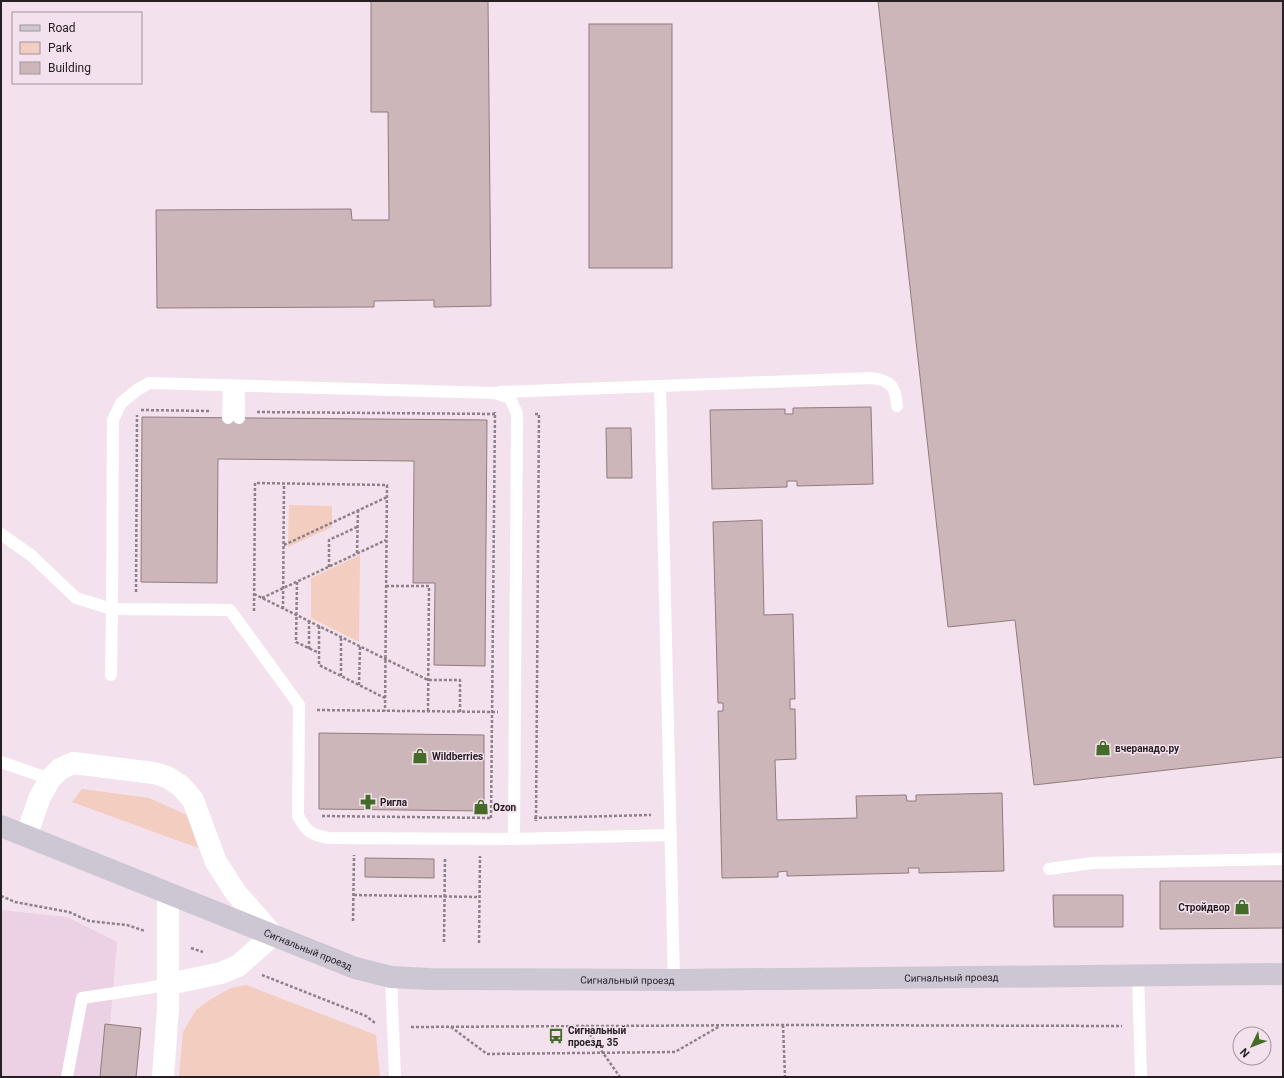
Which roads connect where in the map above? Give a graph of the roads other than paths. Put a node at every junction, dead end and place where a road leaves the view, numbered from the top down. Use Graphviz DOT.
graph roads {
  1 [pos="234,386"];
  2 [pos="660,386"];
  3 [pos="495,393"];
  4 [pos="897,406"];
  5 [pos="234,415"];
  6 [pos="1,534"];
  7 [pos="112,609"];
  8 [pos="111,675"];
  9 [pos="1,762"];
  10 [pos="50,779"];
  11 [pos="1,826"];
  12 [pos="671,835"];
  13 [pos="26,836"];
  14 [pos="514,839"];
  15 [pos="1283,859"];
  16 [pos="1049,869"];
  17 [pos="168,892"];
  18 [pos="273,935"];
  19 [pos="1283,974"];
  20 [pos="1138,975"];
  21 [pos="391,978"];
  22 [pos="674,980"];
  23 [pos="169,984"];
  24 [pos="67,1077"];
  25 [pos="163,1077"];
  26 [pos="395,1077"];
  27 [pos="1141,1077"];
  1 -- 3 [label="lane"];
  1 -- 5 [label="lane"];
  1 -- 7 [label="lane"];
  2 -- 3 [label="lane"];
  2 -- 4 [label="lane"];
  2 -- 12 [label="lane"];
  3 -- 14 [label="lane"];
  6 -- 7 [label="lane"];
  7 -- 8 [label="lane"];
  7 -- 14 [label="lane"];
  9 -- 10 [label="lane"];
  10 -- 13 [label="street"];
  10 -- 18 [label="street"];
  11 -- 13 [label="main road, Сигнальный проезд"];
  12 -- 14 [label="lane"];
  12 -- 22 [label="lane"];
  13 -- 17 [label="main road, Сигнальный проезд"];
  15 -- 16 [label="lane"];
  17 -- 18 [label="main road, Сигнальный проезд"];
  17 -- 23 [label="street"];
  18 -- 21 [label="main road, Сигнальный проезд"];
  18 -- 23 [label="street"];
  19 -- 20 [label="main road, Сигнальный проезд"];
  20 -- 22 [label="main road, Сигнальный проезд"];
  20 -- 27 [label="lane"];
  21 -- 22 [label="main road, Сигнальный проезд"];
  21 -- 26 [label="lane"];
  23 -- 24 [label="lane"];
  23 -- 25 [label="street"];
}
